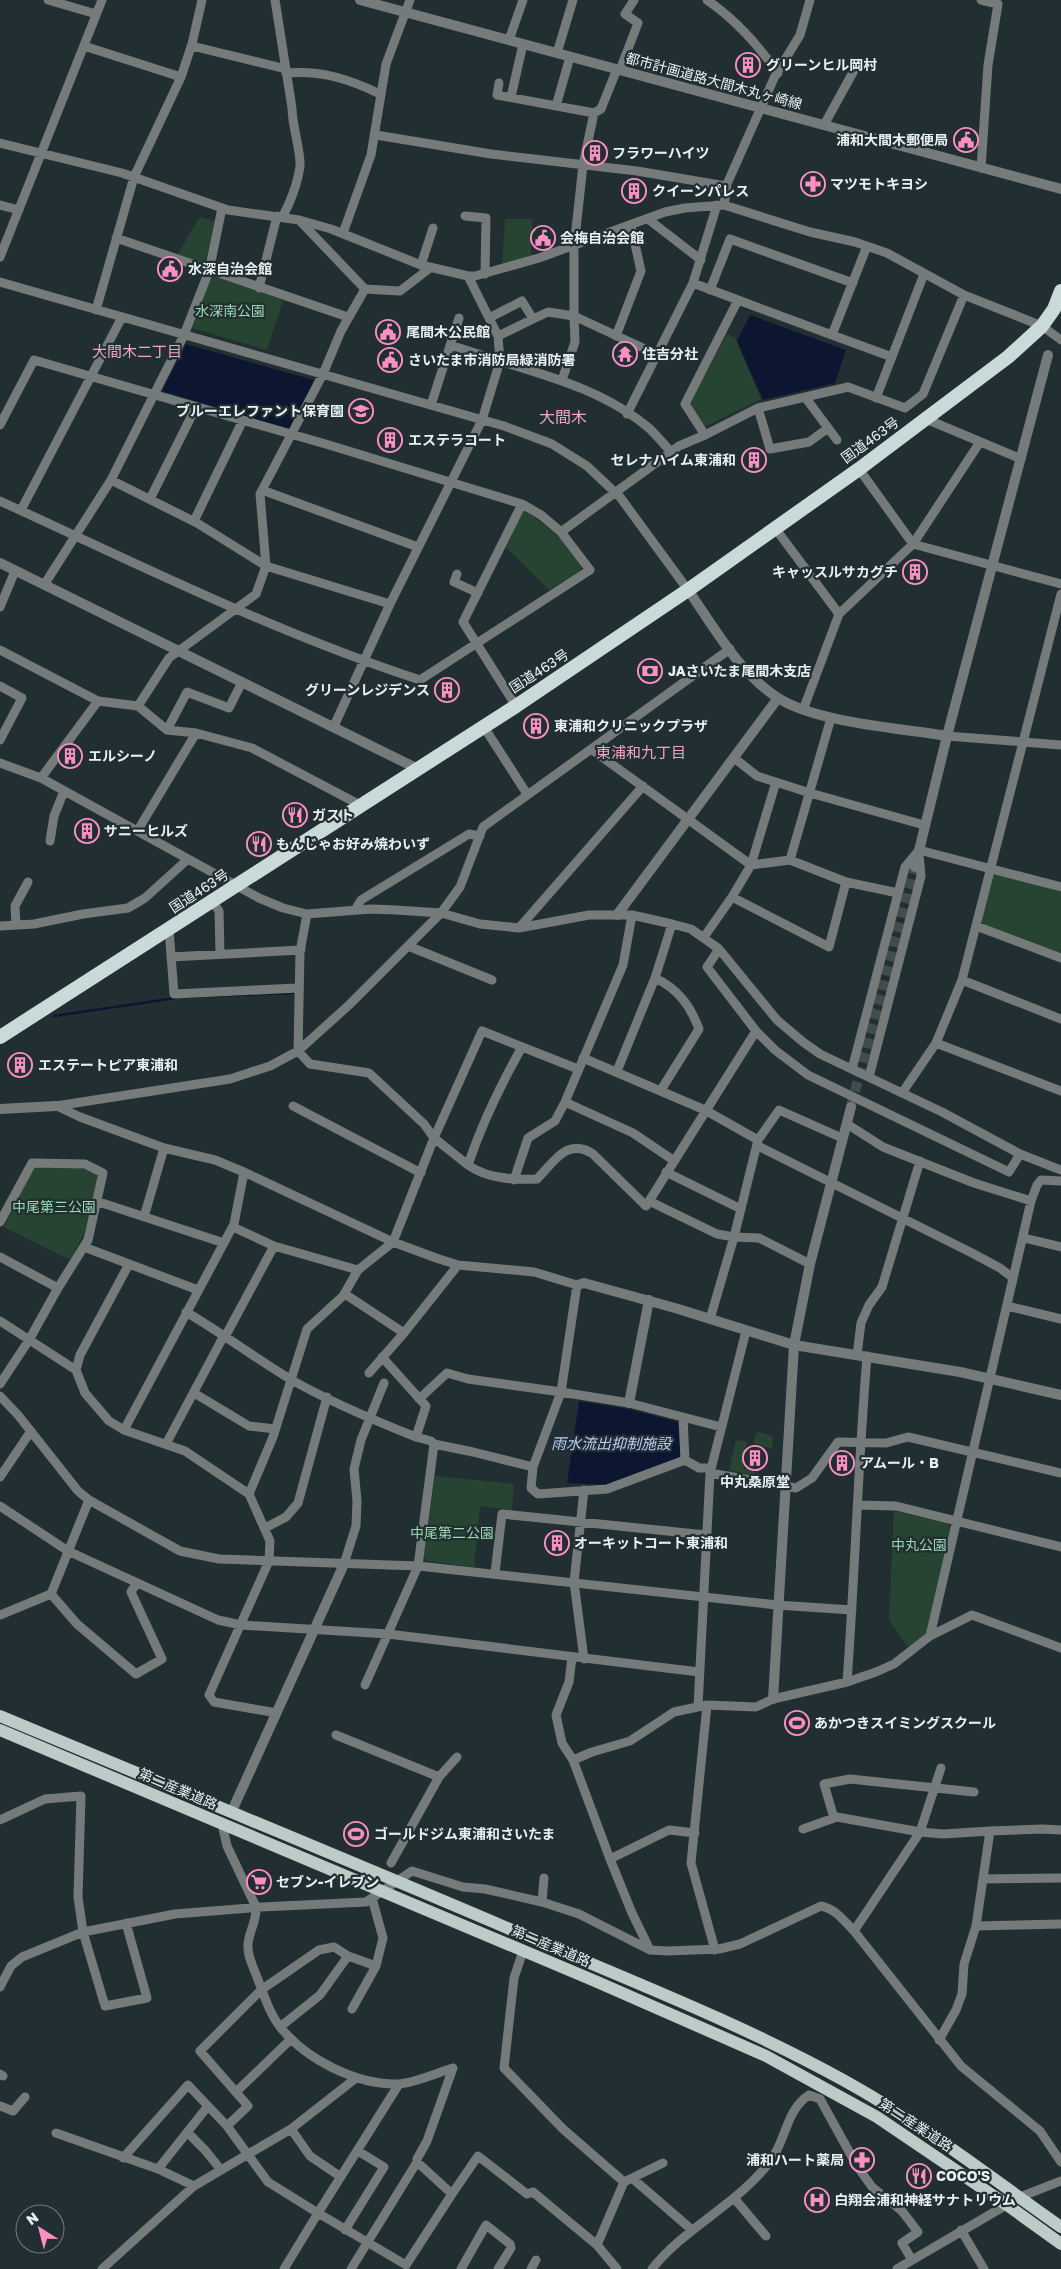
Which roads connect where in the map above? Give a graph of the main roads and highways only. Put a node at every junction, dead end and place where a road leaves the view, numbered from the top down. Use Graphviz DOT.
graph roads {
  1 [pos="1061,291"];
  2 [pos="0,1037"];
  3 [pos="0,1716"];
  4 [pos="0,1730"];
  5 [pos="1061,2227"];
  6 [pos="1061,2244"];
  1 -- 2 [label="highway, 国道463号"];
  3 -- 5 [label="main road, 第二産業道路"];
  4 -- 6 [label="main road, 第二産業道路"];
}
